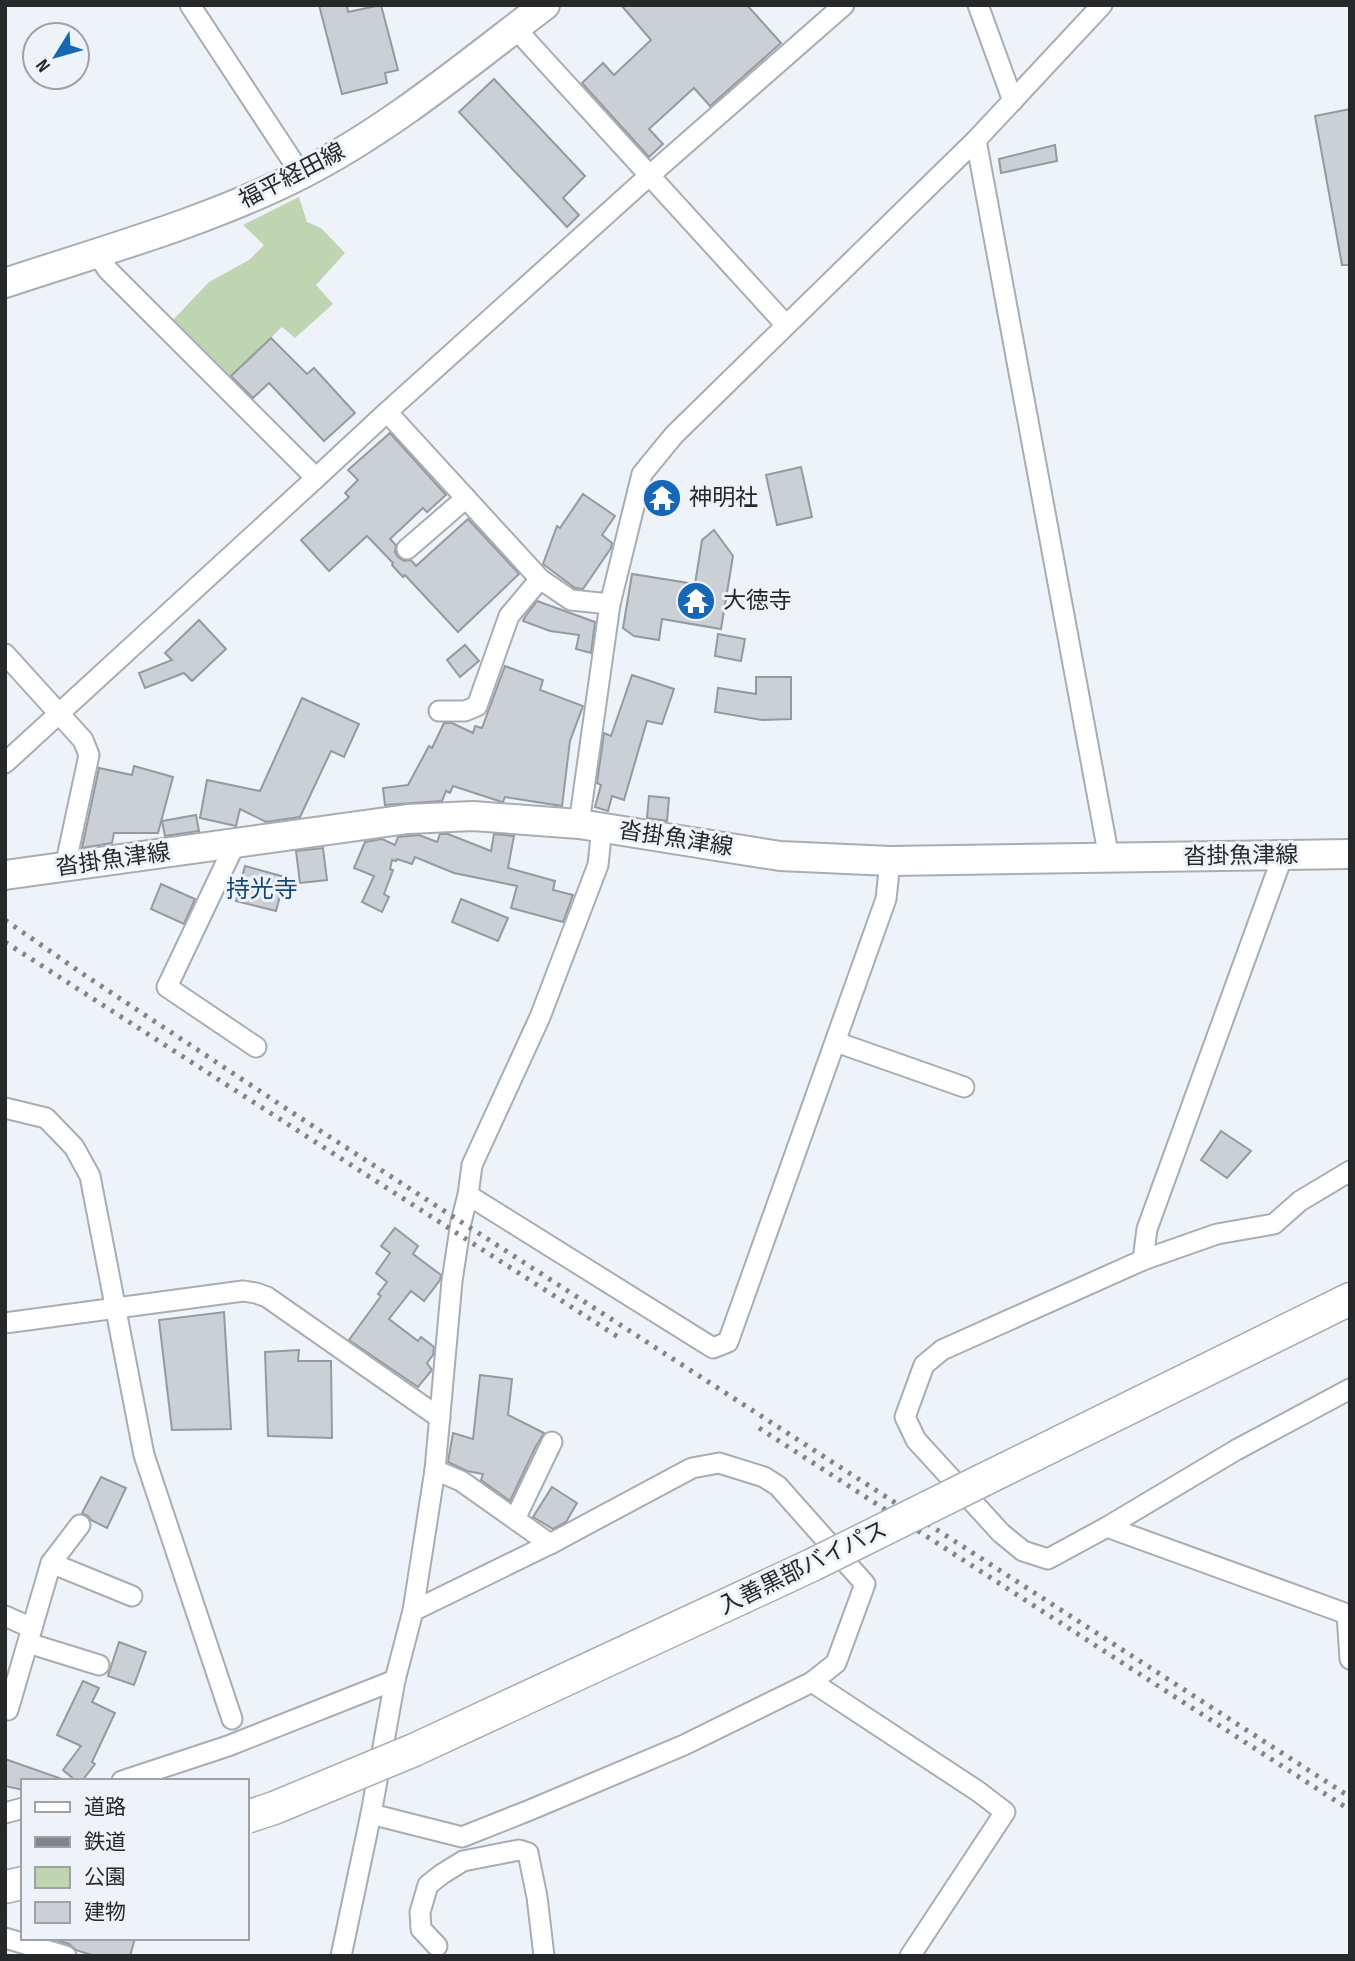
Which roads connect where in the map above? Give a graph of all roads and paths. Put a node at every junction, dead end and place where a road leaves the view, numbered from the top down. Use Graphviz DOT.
graph roads {
  1 [pos="190,5"];
  2 [pos="545,5"];
  3 [pos="844,5"];
  4 [pos="978,5"];
  5 [pos="1101,5"];
  6 [pos="515,28"];
  7 [pos="1013,100"];
  8 [pos="976,139"];
  9 [pos="301,174"];
  10 [pos="650,175"];
  11 [pos="96,253"];
  12 [pos="5,284"];
  13 [pos="786,325"];
  14 [pos="387,412"];
  15 [pos="316,478"];
  16 [pos="466,498"];
  17 [pos="407,549"];
  18 [pos="540,579"];
  19 [pos="610,604"];
  20 [pos="5,654"];
  21 [pos="439,712"];
  22 [pos="58,713"];
  23 [pos="5,762"];
  24 [pos="591,825"];
  25 [pos="235,844"];
  26 [pos="1350,854"];
  27 [pos="1283,855"];
  28 [pos="1109,858"];
  29 [pos="890,861"];
  30 [pos="65,867"];
  31 [pos="5,875"];
  32 [pos="836,1042"];
  33 [pos="256,1047"];
  34 [pos="964,1087"];
  35 [pos="5,1108"];
  36 [pos="1350,1171"];
  37 [pos="468,1195"];
  38 [pos="1143,1260"];
  39 [pos="1350,1299"];
  40 [pos="115,1309"];
  41 [pos="5,1323"];
  42 [pos="1350,1389"];
  43 [pos="440,1418"];
  44 [pos="552,1442"];
  45 [pos="435,1471"];
  46 [pos="515,1519"];
  47 [pos="80,1525"];
  48 [pos="1107,1527"];
  49 [pos="550,1544"];
  50 [pos="51,1563"];
  51 [pos="132,1596"];
  52 [pos="413,1611"];
  53 [pos="5,1616"];
  54 [pos="30,1636"];
  55 [pos="1350,1659"];
  56 [pos="99,1665"];
  57 [pos="395,1680"];
  58 [pos="812,1682"];
  59 [pos="6,1712"];
  60 [pos="232,1719"];
  61 [pos="128,1779"];
  62 [pos="372,1814"];
  63 [pos="248,1817"];
  64 [pos="5,1938"];
  65 [pos="437,1946"];
  66 [pos="66,1956"];
  67 [pos="341,1956"];
  68 [pos="544,1956"];
  69 [pos="909,1956"];
  1 -- 9 [label="street"];
  2 -- 6 [label="main road, 福平経田線"];
  3 -- 10 [label="street"];
  4 -- 7 [label="street"];
  5 -- 7 [label="street"];
  6 -- 9 [label="main road, 福平経田線"];
  6 -- 10 [label="street"];
  7 -- 8 [label="street"];
  8 -- 13 [label="street"];
  8 -- 28 [label="street"];
  9 -- 11 [label="main road, 福平経田線"];
  10 -- 13 [label="street"];
  10 -- 14 [label="street"];
  11 -- 12 [label="main road, 福平経田線"];
  11 -- 15 [label="street"];
  13 -- 19 [label="street"];
  14 -- 15 [label="street"];
  14 -- 16 [label="street"];
  15 -- 22 [label="street"];
  16 -- 17 [label="street"];
  16 -- 18 [label="street"];
  18 -- 19 [label="street"];
  18 -- 21 [label="street"];
  19 -- 24 [label="street"];
  20 -- 22 [label="street"];
  22 -- 23 [label="street"];
  22 -- 30 [label="street"];
  24 -- 25 [label="main road, 沓掛魚津線"];
  24 -- 29 [label="main road, 沓掛魚津線"];
  24 -- 37 [label="street"];
  25 -- 30 [label="main road, 沓掛魚津線"];
  25 -- 33 [label="street"];
  26 -- 27 [label="main road, 沓掛魚津線"];
  27 -- 28 [label="main road, 沓掛魚津線"];
  27 -- 38 [label="street"];
  28 -- 29 [label="main road, 沓掛魚津線"];
  29 -- 32 [label="street"];
  30 -- 31 [label="main road, 沓掛魚津線"];
  32 -- 34 [label="street"];
  32 -- 37 [label="street"];
  35 -- 40 [label="street"];
  36 -- 38 [label="street"];
  37 -- 43 [label="street"];
  38 -- 48 [label="street"];
  39 -- 63 [label="highway, 入善黒部バイパス, bridge"];
  40 -- 41 [label="street"];
  40 -- 43 [label="street"];
  40 -- 60 [label="street"];
  42 -- 48 [label="street"];
  43 -- 45 [label="street"];
  44 -- 46 [label="street"];
  45 -- 46 [label="street"];
  45 -- 52 [label="street"];
  46 -- 49 [label="street"];
  47 -- 50 [label="street"];
  48 -- 55 [label="street"];
  49 -- 52 [label="street"];
  49 -- 58 [label="street"];
  50 -- 51 [label="street"];
  50 -- 54 [label="street"];
  52 -- 57 [label="street"];
  53 -- 54 [label="street"];
  54 -- 56 [label="street"];
  54 -- 59 [label="street"];
  57 -- 61 [label="street"];
  57 -- 62 [label="street"];
  58 -- 62 [label="street"];
  58 -- 69 [label="street"];
  62 -- 67 [label="street"];
  64 -- 66 [label="street"];
  65 -- 68 [label="street"];
}
